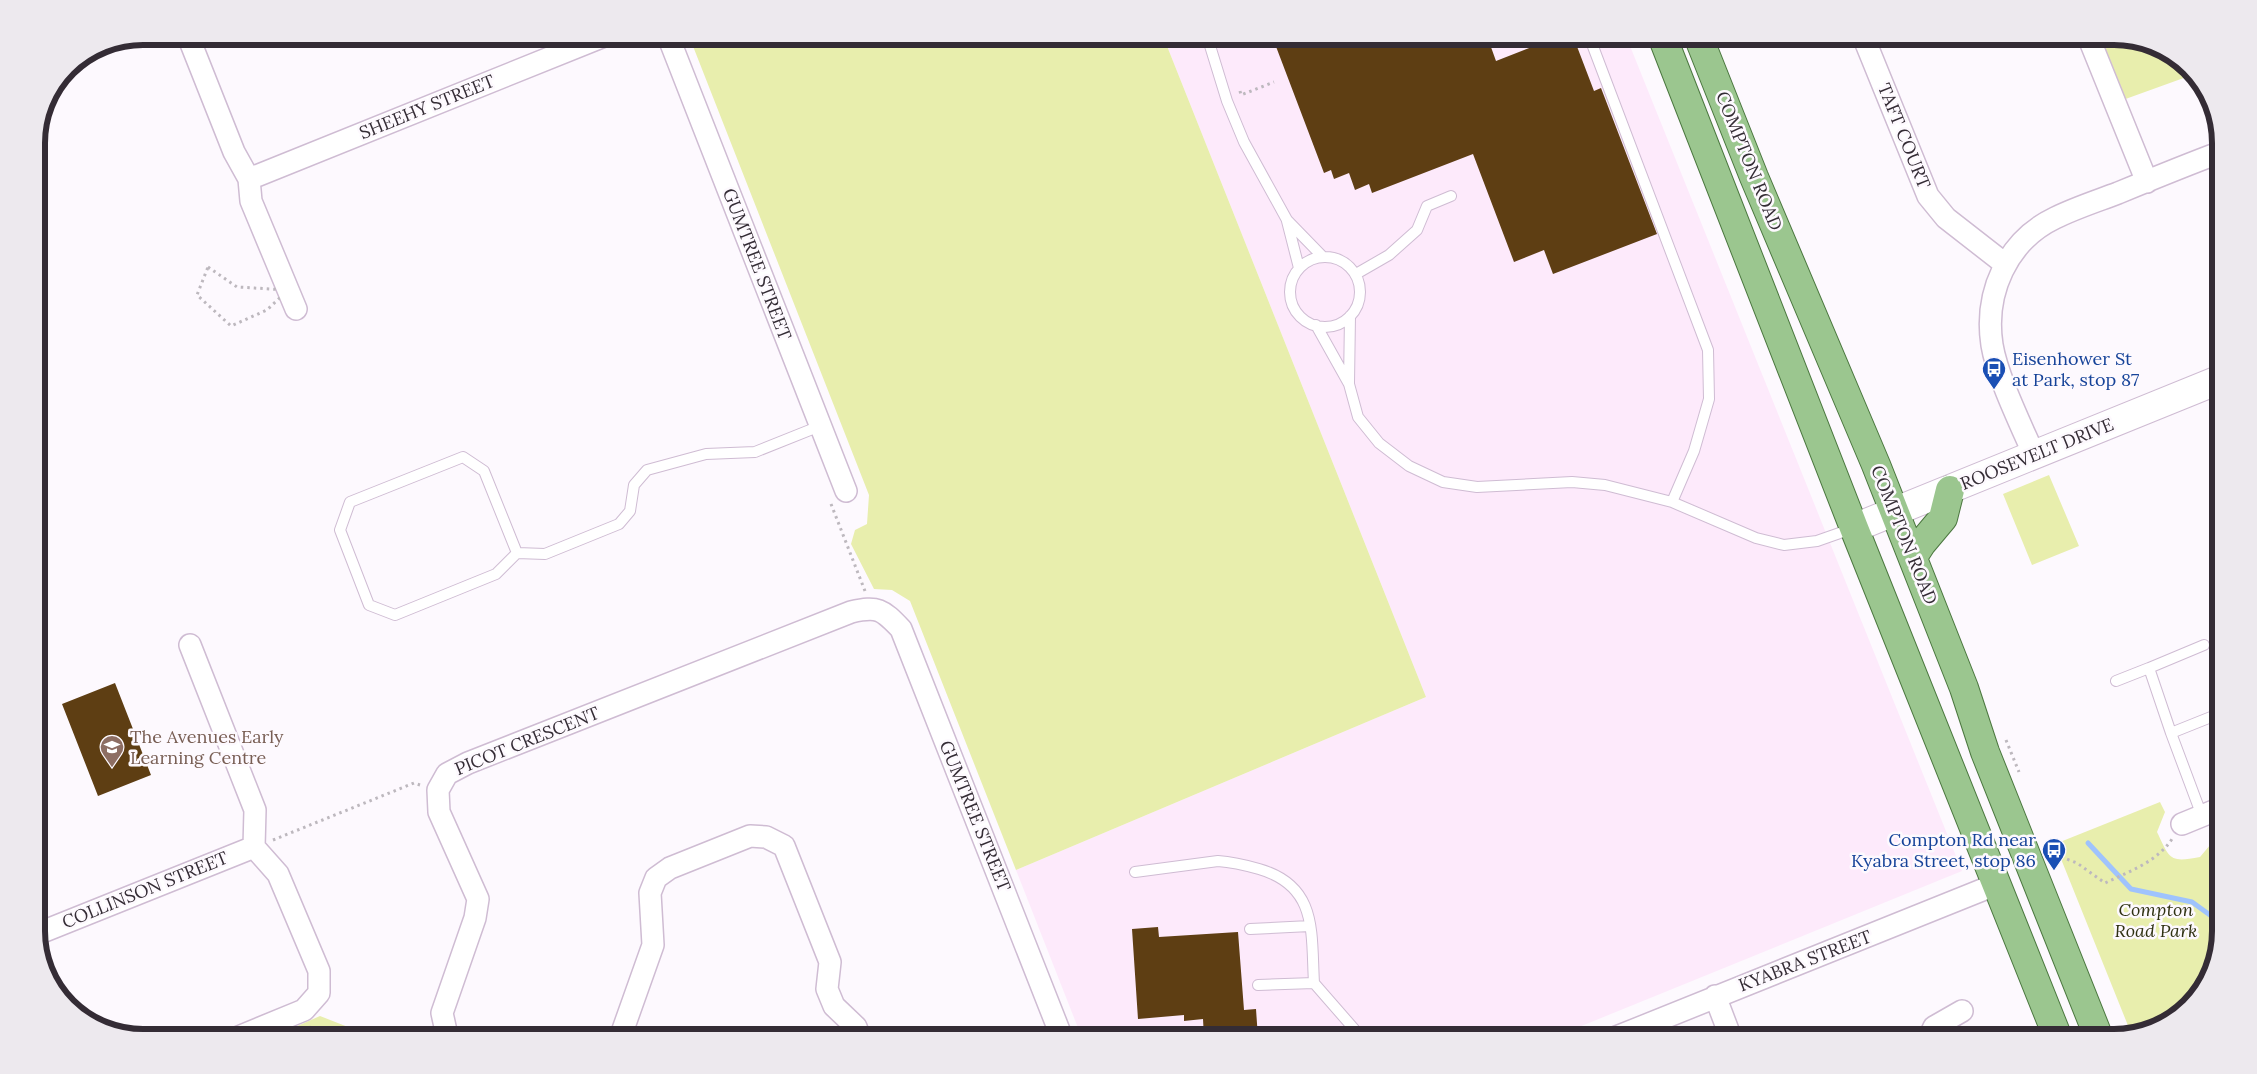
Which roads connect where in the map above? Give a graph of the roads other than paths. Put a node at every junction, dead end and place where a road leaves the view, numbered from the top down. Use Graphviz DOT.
graph roads {
  1 [pos="192,45"];
  2 [pos="582,45"];
  3 [pos="672,45"];
  4 [pos="1210,45"];
  5 [pos="1592,45"];
  6 [pos="1666,45"];
  7 [pos="1702,45"];
  8 [pos="1867,45"];
  9 [pos="2092,45"];
  10 [pos="2212,155"];
  11 [pos="249,178"];
  12 [pos="2147,182"];
  13 [pos="1451,196"];
  14 [pos="1287,220"];
  15 [pos="1322,256"];
  16 [pos="2005,264"];
  17 [pos="1299,268"];
  18 [pos="1356,274"];
  19 [pos="292,299"];
  20 [pos="1350,316"];
  21 [pos="1316,325"];
  22 [pos="2212,383"];
  23 [pos="1349,384"];
  24 [pos="820,426"];
  25 [pos="2034,455"];
  26 [pos="1950,490"];
  27 [pos="838,496"];
  28 [pos="1672,502"];
  29 [pos="1895,513"];
  30 [pos="1854,528"];
  31 [pos="517,553"];
  32 [pos="1913,557"];
  33 [pos="871,607"];
  34 [pos="190,645"];
  35 [pos="2204,645"];
  36 [pos="2149,668"];
  37 [pos="2116,681"];
  38 [pos="2212,717"];
  39 [pos="2171,733"];
  40 [pos="2211,812"];
  41 [pos="2182,824"];
  42 [pos="254,847"];
  43 [pos="1134,872"];
  44 [pos="1997,884"];
  45 [pos="1310,926"];
  46 [pos="1250,929"];
  47 [pos="45,930"];
  48 [pos="1314,983"];
  49 [pos="1258,985"];
  50 [pos="1715,996"];
  51 [pos="1962,1011"];
  52 [pos="258,1029"];
  53 [pos="446,1029"];
  54 [pos="623,1029"];
  55 [pos="857,1029"];
  56 [pos="1058,1029"];
  57 [pos="1354,1029"];
  58 [pos="1636,1029"];
  59 [pos="1728,1029"];
  60 [pos="1933,1029"];
  61 [pos="2054,1029"];
  62 [pos="2095,1029"];
  1 -- 11 [label="street"];
  2 -- 11 [label="street, SHEEHY STREET"];
  3 -- 24 [label="street, GUMTREE STREET"];
  4 -- 14 [label="lane"];
  5 -- 28 [label="lane"];
  6 -- 30 [label="main road, COMPTON ROAD"];
  7 -- 29 [label="main road, COMPTON ROAD"];
  8 -- 16 [label="street, TAFT COURT"];
  9 -- 12 [label="street"];
  10 -- 12 [label="street"];
  11 -- 19 [label="street"];
  12 -- 16 [label="street"];
  13 -- 18 [label="lane"];
  14 -- 15 [label="lane"];
  14 -- 17 [label="lane"];
  15 -- 17 [label="lane"];
  15 -- 18 [label="lane"];
  16 -- 25 [label="street"];
  17 -- 21 [label="lane"];
  18 -- 20 [label="lane"];
  20 -- 21 [label="lane"];
  20 -- 23 [label="lane"];
  21 -- 23 [label="lane"];
  22 -- 25 [label="street, ROOSEVELT DRIVE"];
  23 -- 28 [label="lane"];
  24 -- 27 [label="street, GUMTREE STREET"];
  24 -- 31 [label="lane"];
  25 -- 26 [label="street, ROOSEVELT DRIVE"];
  26 -- 29 [label="street, ROOSEVELT DRIVE"];
  26 -- 32 [label="main road"];
  28 -- 30 [label="lane"];
  29 -- 30 [label="street, ROOSEVELT DRIVE"];
  29 -- 32 [label="main road, COMPTON ROAD"];
  30 -- 44 [label="main road, COMPTON ROAD"];
  31 -- 31 [label="lane"];
  32 -- 62 [label="main road, COMPTON ROAD"];
  33 -- 53 [label="street, PICOT CRESCENT"];
  33 -- 56 [label="street, GUMTREE STREET"];
  34 -- 42 [label="street"];
  35 -- 36 [label="lane"];
  36 -- 37 [label="lane"];
  36 -- 39 [label="lane"];
  38 -- 39 [label="lane"];
  39 -- 40 [label="lane"];
  40 -- 41 [label="street"];
  42 -- 47 [label="street, COLLINSON STREET"];
  42 -- 52 [label="street"];
  43 -- 45 [label="lane"];
  44 -- 50 [label="street, KYABRA STREET"];
  44 -- 61 [label="main road, COMPTON ROAD"];
  45 -- 46 [label="lane"];
  45 -- 48 [label="lane"];
  48 -- 49 [label="lane"];
  48 -- 57 [label="lane"];
  50 -- 58 [label="street, KYABRA STREET"];
  50 -- 59 [label="street"];
  51 -- 60 [label="street"];
  54 -- 55 [label="street"];
}
